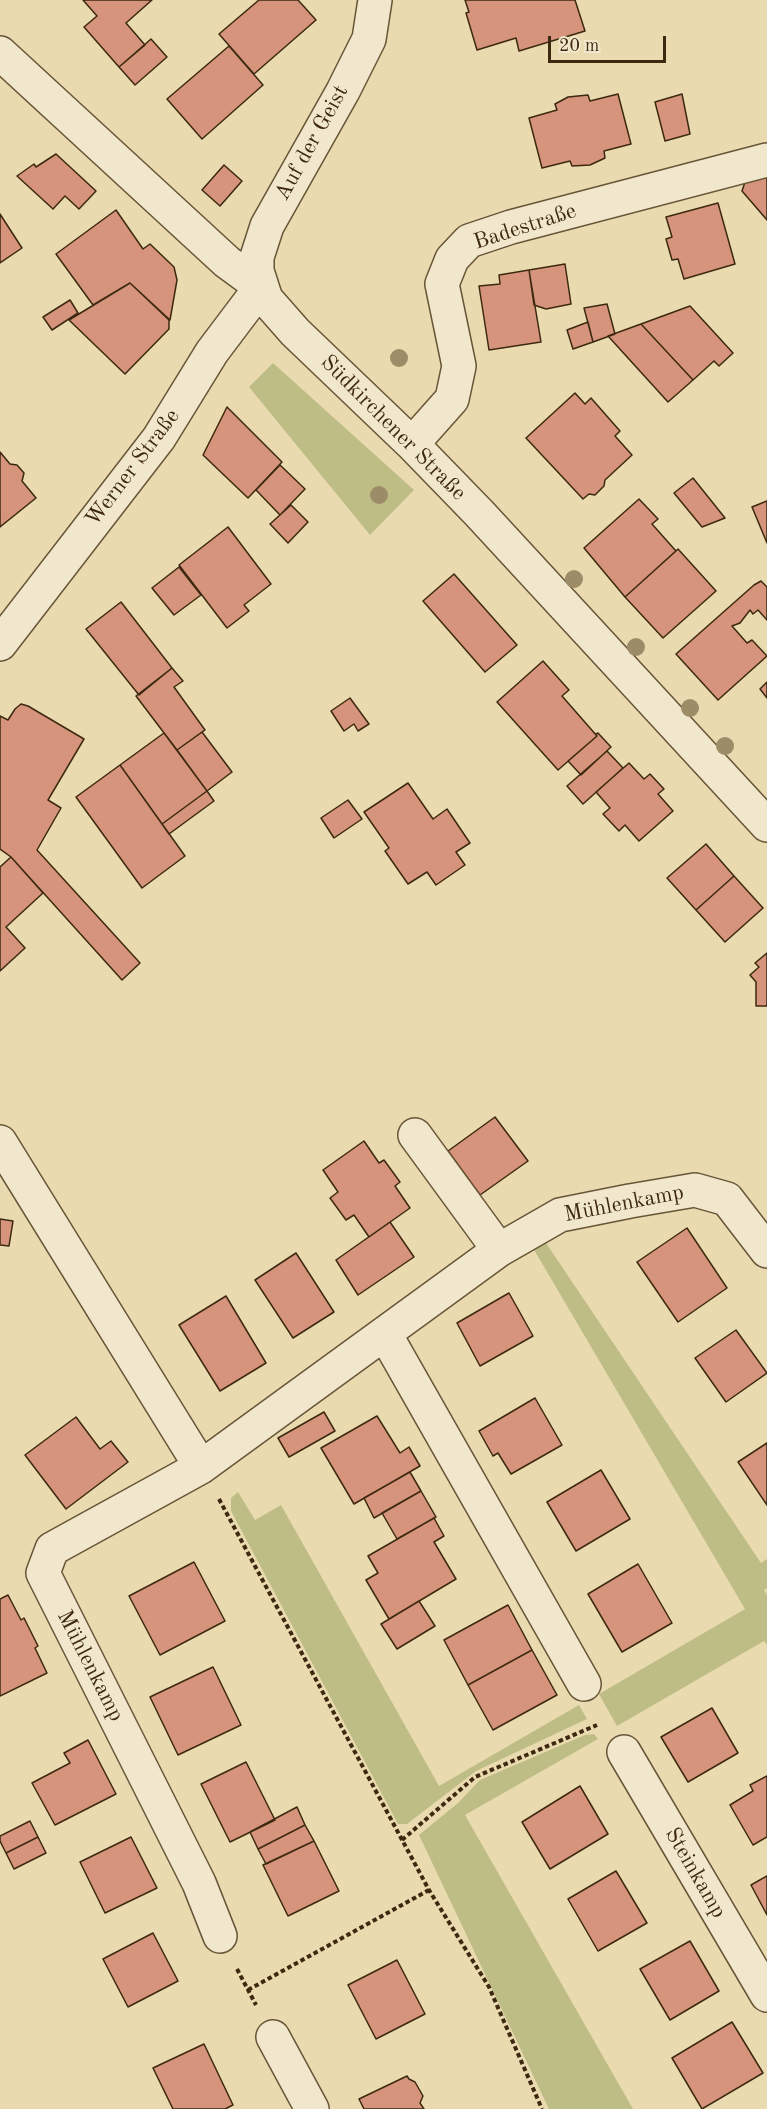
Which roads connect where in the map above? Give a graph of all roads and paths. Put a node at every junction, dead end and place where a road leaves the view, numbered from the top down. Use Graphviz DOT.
graph roads {
  1 [pos="375,0"];
  2 [pos="0,53"];
  3 [pos="767,160"];
  4 [pos="261,287"];
  5 [pos="412,444"];
  6 [pos="0,644"];
  7 [pos="767,825"];
  8 [pos="415,1135"];
  9 [pos="0,1142"];
  10 [pos="499,1250"];
  11 [pos="767,1251"];
  12 [pos="386,1334"];
  13 [pos="201,1467"];
  14 [pos="584,1684"];
  15 [pos="606,1722"];
  16 [pos="624,1752"];
  17 [pos="402,1840"];
  18 [pos="429,1890"];
  19 [pos="220,1936"];
  20 [pos="248,1990"];
  21 [pos="767,1995"];
  22 [pos="273,2037"];
  23 [pos="312,2109"];
  24 [pos="542,2109"];
  1 -- 4 [label="street, Auf der Geist"];
  2 -- 4 [label="street, Südkirchener Straße"];
  3 -- 5 [label="street, Badestraße"];
  4 -- 5 [label="street, Südkirchener Straße"];
  4 -- 6 [label="street, Werner Straße"];
  5 -- 7 [label="street, Südkirchener Straße"];
  8 -- 10 [label="street"];
  9 -- 13 [label="street"];
  10 -- 11 [label="street, Mühlenkamp"];
  10 -- 12 [label="street, Mühlenkamp"];
  12 -- 13 [label="street, Mühlenkamp"];
  12 -- 14 [label="street"];
  13 -- 17 [label="path"];
  13 -- 19 [label="street, Mühlenkamp"];
  15 -- 17 [label="path"];
  16 -- 21 [label="street, Steinkamp"];
  17 -- 18 [label="path"];
  18 -- 20 [label="path"];
  18 -- 24 [label="path"];
  19 -- 20 [label="path"];
  20 -- 22 [label="path"];
  22 -- 23 [label="street"];
}
